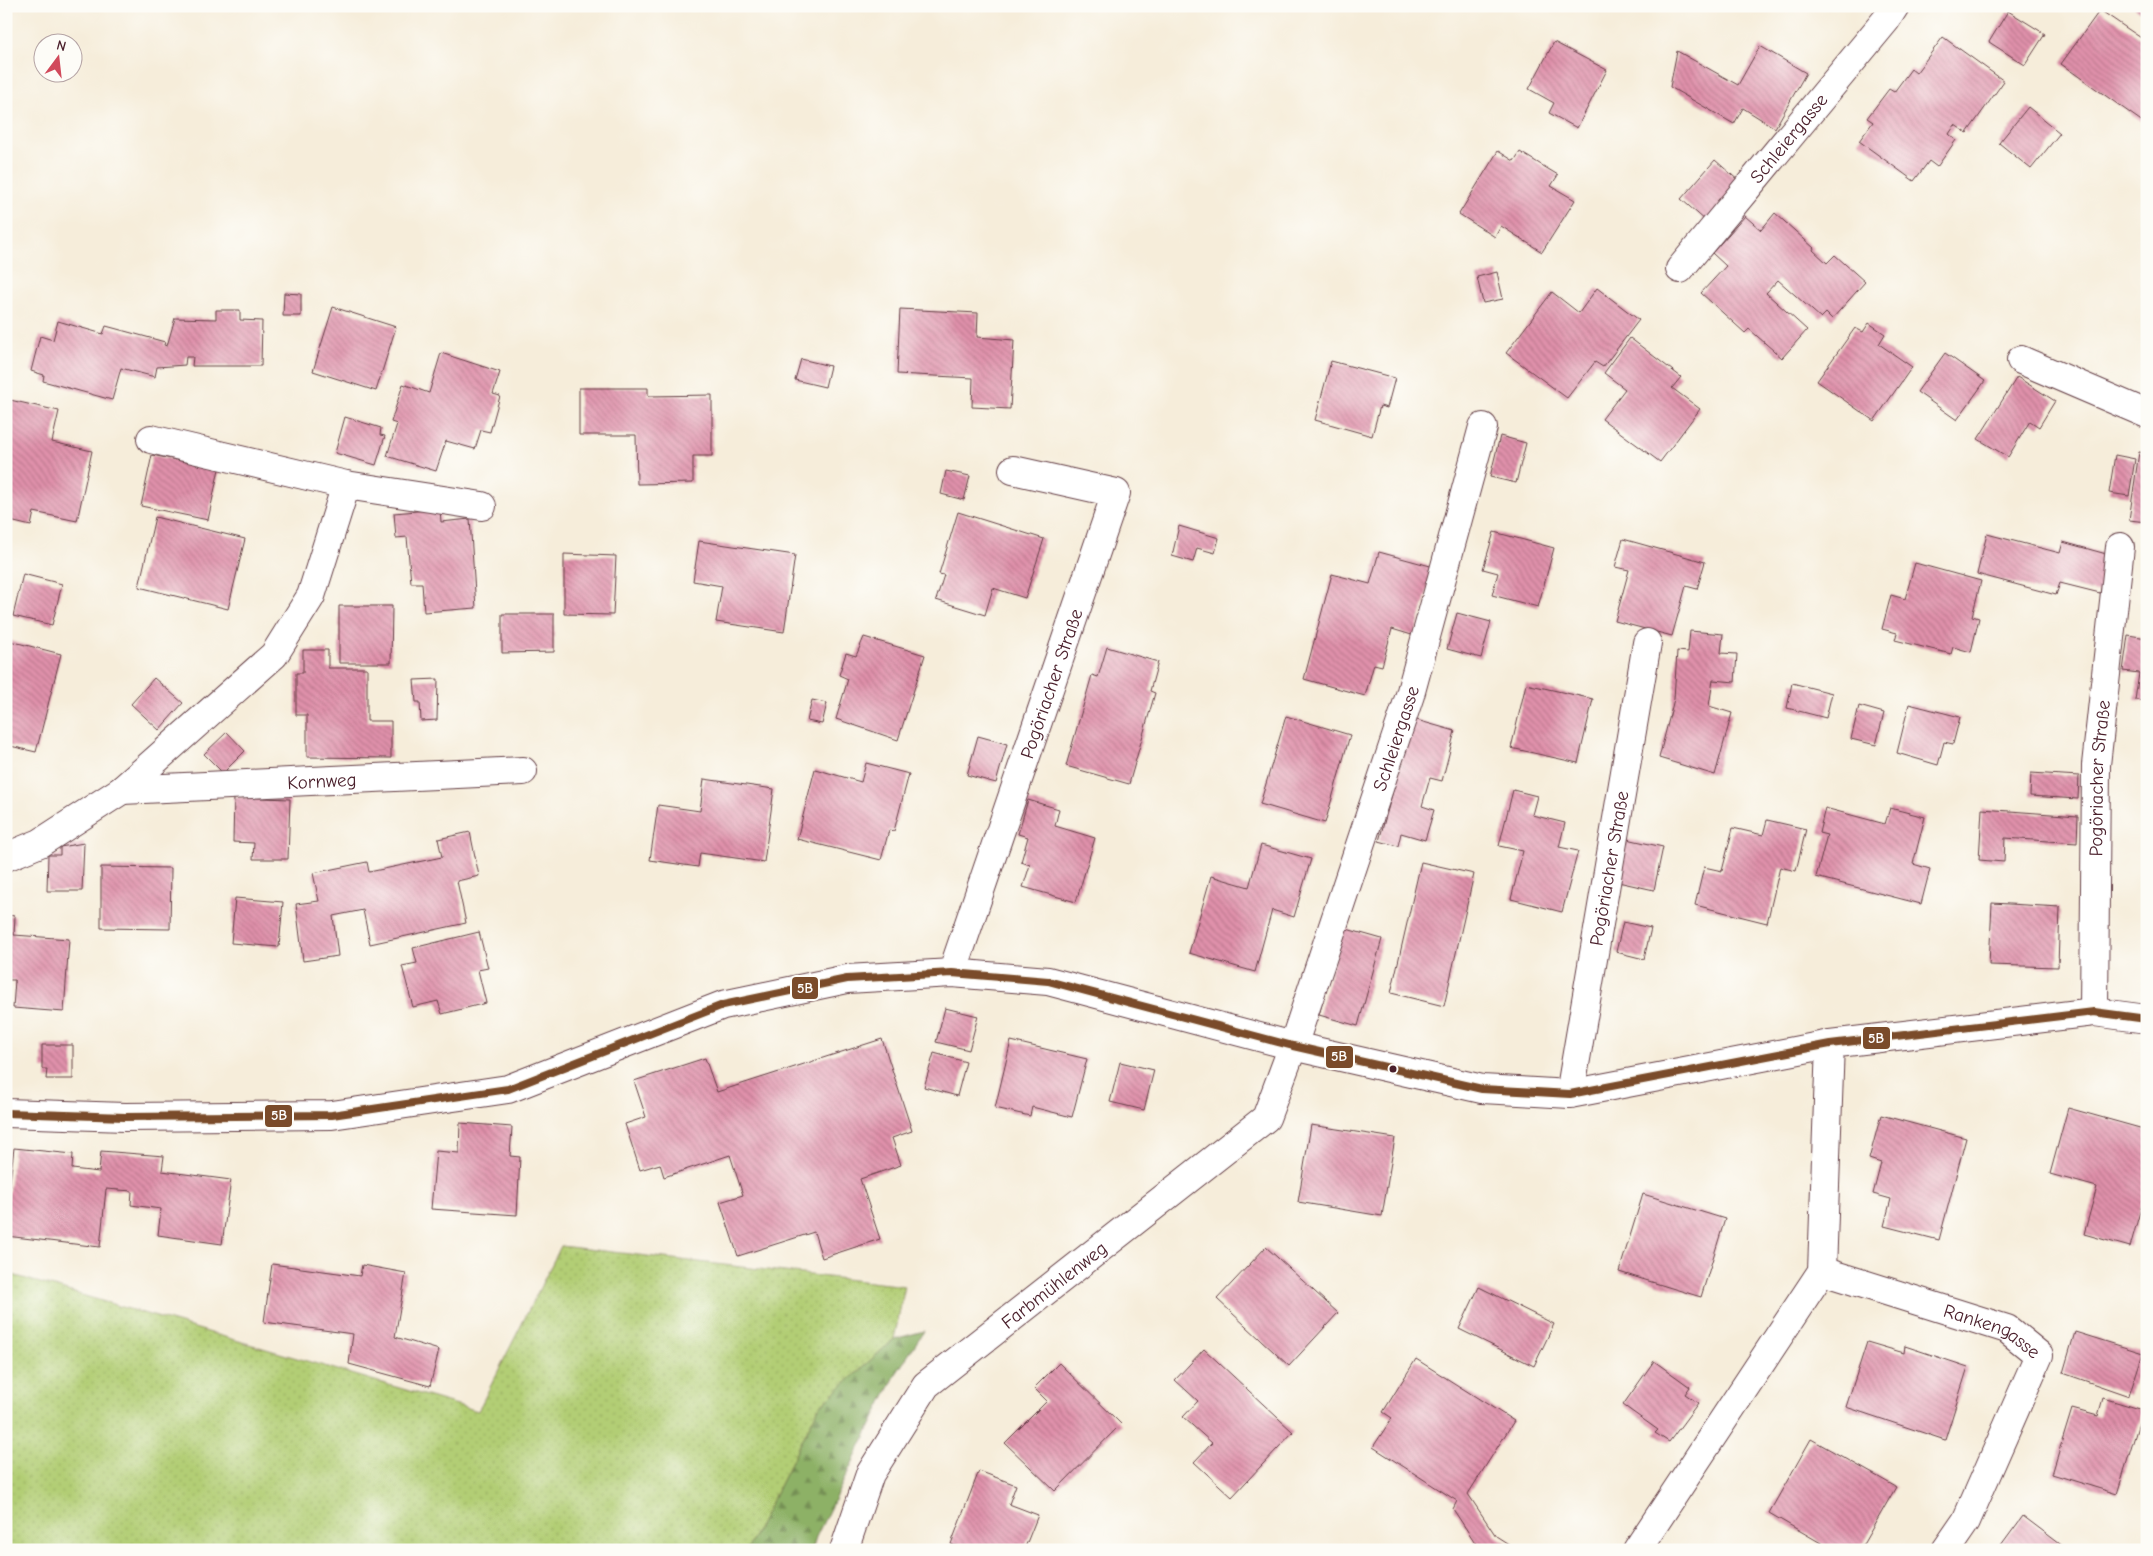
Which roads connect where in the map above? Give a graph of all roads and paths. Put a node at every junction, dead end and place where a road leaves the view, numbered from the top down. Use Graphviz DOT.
graph roads {
  1 [pos="1895,6"];
  2 [pos="1680,269"];
  3 [pos="2021,360"];
  4 [pos="2147,414"];
  5 [pos="1484,427"];
  6 [pos="151,439"];
  7 [pos="1013,470"];
  8 [pos="346,485"];
  9 [pos="482,506"];
  10 [pos="2120,547"];
  11 [pos="1647,642"];
  12 [pos="523,771"];
  13 [pos="122,790"];
  14 [pos="6,857"];
  15 [pos="952,973"];
  16 [pos="2094,1012"];
  17 [pos="2147,1019"];
  18 [pos="1830,1044"];
  19 [pos="1293,1046"];
  20 [pos="1570,1094"];
  21 [pos="6,1113"];
  22 [pos="1822,1271"];
  23 [pos="844,1550"];
  24 [pos="1637,1550"];
  25 [pos="1946,1550"];
  1 -- 2 [label="street, Schleiergasse"];
  3 -- 4 [label="street"];
  5 -- 19 [label="street, Schleiergasse"];
  6 -- 8 [label="street"];
  7 -- 15 [label="street, Pogöriacher Straße"];
  8 -- 9 [label="street"];
  8 -- 13 [label="street"];
  10 -- 16 [label="street, Pogöriacher Straße"];
  11 -- 20 [label="street, Pogöriacher Straße"];
  12 -- 13 [label="street, Kornweg"];
  13 -- 14 [label="street"];
  15 -- 19 [label="street"];
  15 -- 21 [label="street"];
  16 -- 17 [label="street"];
  16 -- 18 [label="street"];
  18 -- 20 [label="street"];
  18 -- 22 [label="street"];
  19 -- 20 [label="street"];
  19 -- 23 [label="street, Farbmühlenweg"];
  22 -- 24 [label="street"];
  22 -- 25 [label="street, Rankengasse"];
}
